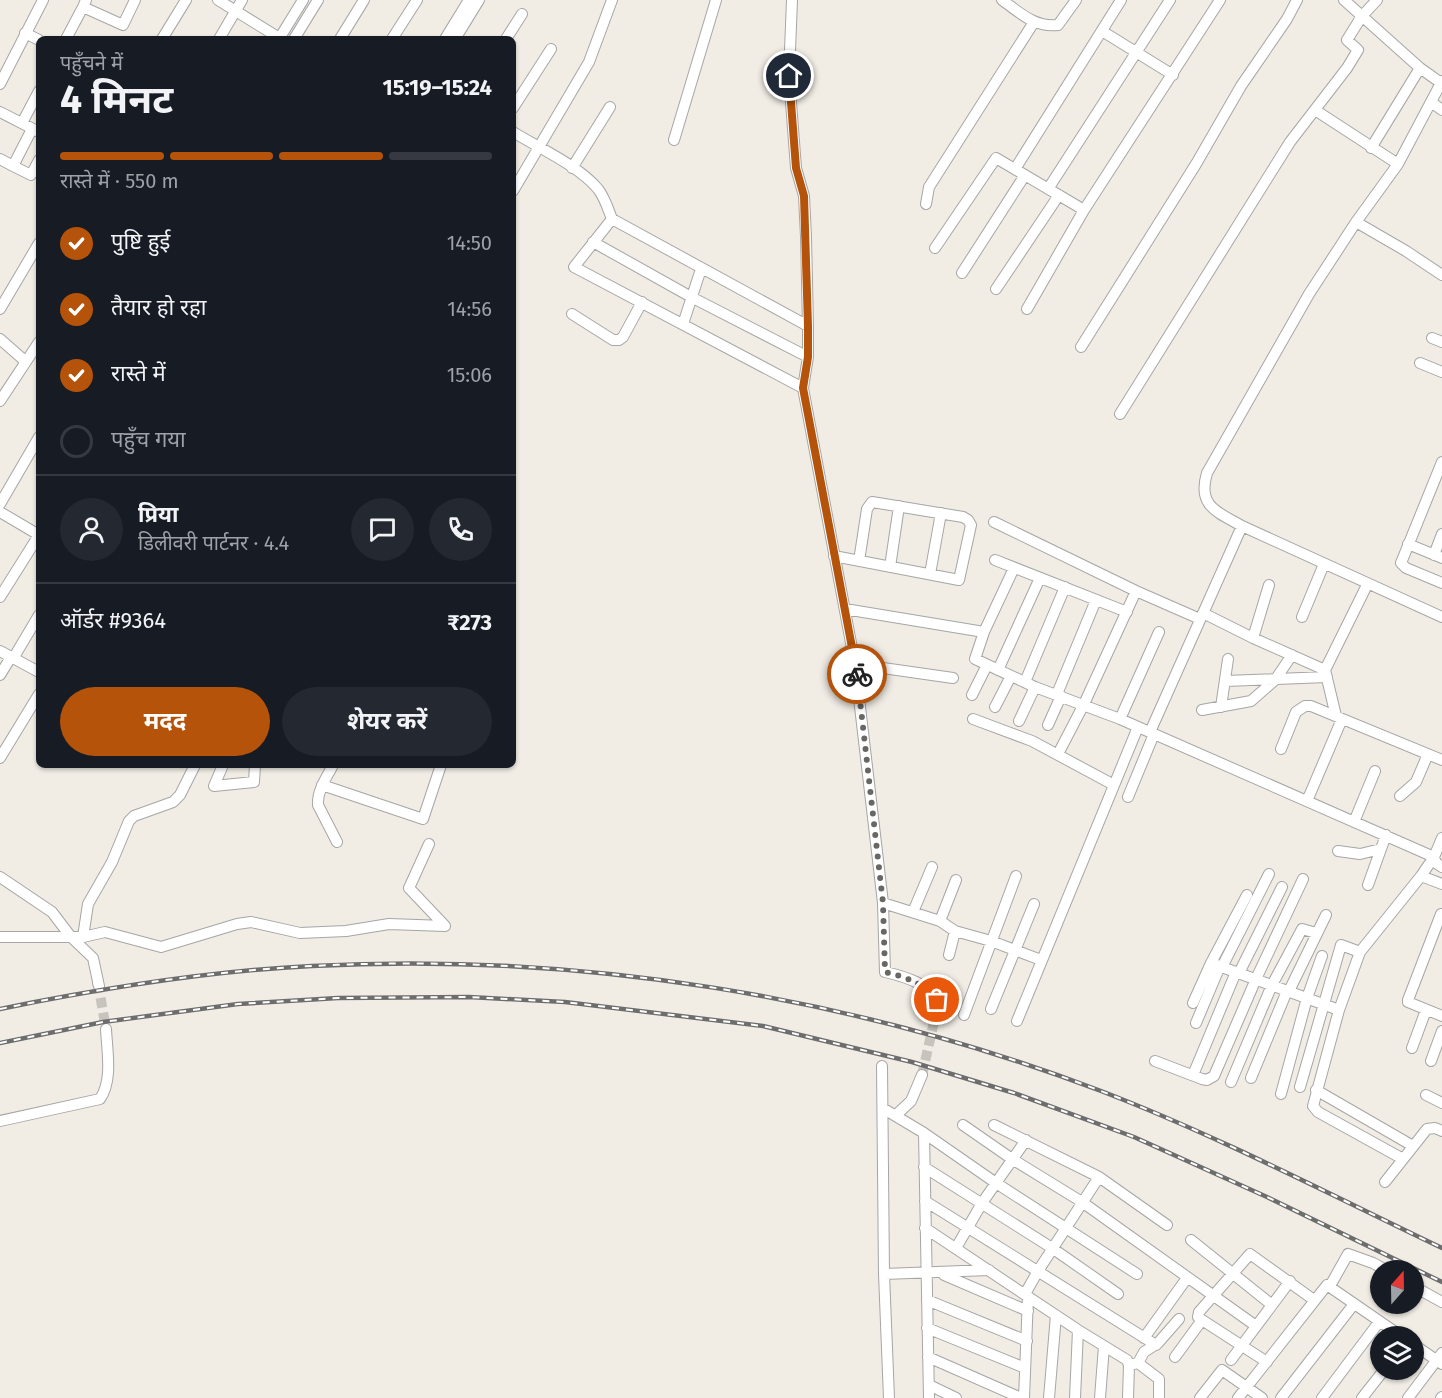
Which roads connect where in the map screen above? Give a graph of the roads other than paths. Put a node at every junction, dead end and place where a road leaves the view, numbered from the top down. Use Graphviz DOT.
graph roads {
  1 [pos="43,0"];
  2 [pos="135,0"];
  3 [pos="186,0"];
  4 [pos="218,0"];
  5 [pos="242,0"];
  6 [pos="303,0"];
  7 [pos="318,0"];
  8 [pos="364,0"];
  9 [pos="417,0"];
  10 [pos="469,0"];
  11 [pos="479,0"];
  12 [pos="612,0"];
  13 [pos="716,0"];
  14 [pos="792,0"];
  15 [pos="1002,0"];
  16 [pos="1076,0"];
  17 [pos="1121,0"];
  18 [pos="1170,0"];
  19 [pos="1220,0"];
  20 [pos="1297,0"];
  21 [pos="1344,0"];
  22 [pos="1377,0"];
  23 [pos="85,3"];
  24 [pos="235,11"];
  25 [pos="522,14"];
  26 [pos="1362,16"];
  27 [pos="1034,22"];
  28 [pos="1102,31"];
  29 [pos="26,33"];
  30 [pos="68,36"];
  31 [pos="164,36"];
  32 [pos="221,36"];
  33 [pos="275,36"];
  34 [pos="282,36"];
  35 [pos="296,36"];
  36 [pos="342,36"];
  37 [pos="394,36"];
  38 [pos="447,36"];
  39 [pos="457,36"];
  40 [pos="508,36"];
  41 [pos="36,38"];
  42 [pos="551,49"];
  43 [pos="1135,53"];
  44 [pos="1420,68"];
  45 [pos="1173,75"];
  46 [pos="1442,82"];
  47 [pos="0,84"];
  48 [pos="1431,102"];
  49 [pos="516,103"];
  50 [pos="36,104"];
  51 [pos="609,106"];
  52 [pos="1315,110"];
  53 [pos="1442,110"];
  54 [pos="0,112"];
  55 [pos="31,128"];
  56 [pos="516,134"];
  57 [pos="674,140"];
  58 [pos="539,148"];
  59 [pos="1371,148"];
  60 [pos="0,159"];
  61 [pos="1398,164"];
  62 [pos="13,166"];
  63 [pos="36,166"];
  64 [pos="572,168"];
  65 [pos="1015,169"];
  66 [pos="1025,175"];
  67 [pos="516,182"];
  68 [pos="1048,189"];
  69 [pos="1059,195"];
  70 [pos="926,204"];
  71 [pos="1084,210"];
  72 [pos="612,219"];
  73 [pos="1356,222"];
  74 [pos="593,242"];
  75 [pos="36,248"];
  76 [pos="935,248"];
  77 [pos="701,269"];
  78 [pos="962,273"];
  79 [pos="1442,275"];
  80 [pos="996,289"];
  81 [pos="693,298"];
  82 [pos="642,302"];
  83 [pos="0,309"];
  84 [pos="1026,309"];
  85 [pos="572,314"];
  86 [pos="683,324"];
  87 [pos="808,326"];
  88 [pos="0,339"];
  89 [pos="36,346"];
  90 [pos="1081,347"];
  91 [pos="808,357"];
  92 [pos="25,361"];
  93 [pos="1420,363"];
  94 [pos="1442,372"];
  95 [pos="803,388"];
  96 [pos="0,401"];
  97 [pos="1120,414"];
  98 [pos="36,450"];
  99 [pos="1442,462"];
  100 [pos="0,504"];
  101 [pos="899,506"];
  102 [pos="0,513"];
  103 [pos="941,513"];
  104 [pos="994,522"];
  105 [pos="1242,526"];
  106 [pos="36,533"];
  107 [pos="1442,534"];
  108 [pos="36,540"];
  109 [pos="1408,544"];
  110 [pos="834,556"];
  111 [pos="1438,556"];
  112 [pos="994,560"];
  113 [pos="859,561"];
  114 [pos="1324,564"];
  115 [pos="890,567"];
  116 [pos="1014,568"];
  117 [pos="930,574"];
  118 [pos="1040,578"];
  119 [pos="1442,583"];
  120 [pos="1269,585"];
  121 [pos="1367,585"];
  122 [pos="1065,587"];
  123 [pos="1136,591"];
  124 [pos="0,597"];
  125 [pos="1096,600"];
  126 [pos="845,609"];
  127 [pos="1127,612"];
  128 [pos="1202,616"];
  129 [pos="1302,617"];
  130 [pos="1442,617"];
  131 [pos="36,620"];
  132 [pos="1159,632"];
  133 [pos="984,633"];
  134 [pos="1253,638"];
  135 [pos="0,651"];
  136 [pos="1292,655"];
  137 [pos="12,657"];
  138 [pos="1228,659"];
  139 [pos="855,664"];
  140 [pos="987,665"];
  141 [pos="36,670"];
  142 [pos="998,670"];
  143 [pos="1326,673"];
  144 [pos="0,675"];
  145 [pos="1011,676"];
  146 [pos="953,678"];
  147 [pos="1275,680"];
  148 [pos="1225,681"];
  149 [pos="1030,684"];
  150 [pos="972,695"];
  151 [pos="1059,695"];
  152 [pos="36,699"];
  153 [pos="1084,704"];
  154 [pos="995,707"];
  155 [pos="1221,707"];
  156 [pos="1202,710"];
  157 [pos="1339,718"];
  158 [pos="973,719"];
  159 [pos="1120,719"];
  160 [pos="1019,721"];
  161 [pos="1048,724"];
  162 [pos="1138,727"];
  163 [pos="1152,733"];
  164 [pos="1281,749"];
  165 [pos="1058,754"];
  166 [pos="1428,754"];
  167 [pos="0,758"];
  168 [pos="1442,760"];
  169 [pos="193,768"];
  170 [pos="222,768"];
  171 [pos="255,768"];
  172 [pos="331,768"];
  173 [pos="440,768"];
  174 [pos="1375,771"];
  175 [pos="322,785"];
  176 [pos="1114,785"];
  177 [pos="1400,796"];
  178 [pos="1128,797"];
  179 [pos="1307,801"];
  180 [pos="1354,822"];
  181 [pos="1386,835"];
  182 [pos="1442,838"];
  183 [pos="337,842"];
  184 [pos="429,844"];
  185 [pos="1381,849"];
  186 [pos="1338,851"];
  187 [pos="1434,857"];
  188 [pos="932,867"];
  189 [pos="1442,867"];
  190 [pos="1269,874"];
  191 [pos="1016,876"];
  192 [pos="1421,876"];
  193 [pos="0,877"];
  194 [pos="1304,879"];
  195 [pos="956,880"];
  196 [pos="1442,884"];
  197 [pos="1368,885"];
  198 [pos="1282,886"];
  199 [pos="1247,895"];
  200 [pos="883,903"];
  201 [pos="1034,904"];
  202 [pos="913,912"];
  203 [pos="1441,914"];
  204 [pos="1326,915"];
  205 [pos="940,921"];
  206 [pos="955,931"];
  207 [pos="1316,933"];
  208 [pos="1438,933"];
  209 [pos="0,937"];
  210 [pos="77,937"];
  211 [pos="991,941"];
  212 [pos="1015,950"];
  213 [pos="1360,952"];
  214 [pos="949,955"];
  215 [pos="1322,956"];
  216 [pos="1041,960"];
  217 [pos="1218,965"];
  218 [pos="1238,973"];
  219 [pos="1256,979"];
  220 [pos="98,983"];
  221 [pos="1272,985"];
  222 [pos="1288,991"];
  223 [pos="1307,998"];
  224 [pos="1193,1003"];
  225 [pos="938,1004"];
  226 [pos="1323,1004"];
  227 [pos="991,1009"];
  228 [pos="1339,1010"];
  229 [pos="1426,1010"];
  230 [pos="964,1015"];
  231 [pos="1442,1016"];
  232 [pos="1017,1021"];
  233 [pos="1196,1023"];
  234 [pos="106,1029"];
  235 [pos="1442,1031"];
  236 [pos="1412,1048"];
  237 [pos="1155,1061"];
  238 [pos="1431,1061"];
  239 [pos="882,1066"];
  240 [pos="922,1075"];
  241 [pos="1193,1075"];
  242 [pos="1251,1078"];
  243 [pos="1231,1082"];
  244 [pos="1300,1087"];
  245 [pos="1316,1090"];
  246 [pos="1281,1094"];
  247 [pos="1426,1095"];
  248 [pos="1442,1103"];
  249 [pos="884,1109"];
  250 [pos="896,1115"];
  251 [pos="0,1120"];
  252 [pos="963,1125"];
  253 [pos="994,1125"];
  254 [pos="1442,1131"];
  255 [pos="924,1133"];
  256 [pos="1026,1140"];
  257 [pos="1413,1146"];
  258 [pos="1012,1159"];
  259 [pos="1403,1159"];
  260 [pos="924,1167"];
  261 [pos="1099,1177"];
  262 [pos="1385,1182"];
  263 [pos="996,1183"];
  264 [pos="925,1201"];
  265 [pos="1082,1202"];
  266 [pos="982,1203"];
  267 [pos="1167,1225"];
  268 [pos="968,1227"];
  269 [pos="1065,1227"];
  270 [pos="925,1228"];
  271 [pos="1191,1240"];
  272 [pos="956,1248"];
  273 [pos="1052,1248"];
  274 [pos="1370,1262"];
  275 [pos="989,1270"];
  276 [pos="1038,1270"];
  277 [pos="1233,1273"];
  278 [pos="884,1274"];
  279 [pos="926,1274"];
  280 [pos="941,1274"];
  281 [pos="1137,1274"];
  282 [pos="1187,1278"];
  283 [pos="1290,1281"];
  284 [pos="1330,1286"];
  285 [pos="1424,1292"];
  286 [pos="1118,1294"];
  287 [pos="1026,1295"];
  288 [pos="1214,1295"];
  289 [pos="1314,1299"];
  290 [pos="927,1300"];
  291 [pos="1442,1302"];
  292 [pos="1354,1304"];
  293 [pos="1272,1305"];
  294 [pos="1028,1311"];
  295 [pos="1056,1315"];
  296 [pos="1179,1319"];
  297 [pos="1202,1320"];
  298 [pos="1379,1322"];
  299 [pos="1256,1326"];
  300 [pos="1385,1326"];
  301 [pos="927,1328"];
  302 [pos="1078,1330"];
  303 [pos="1144,1338"];
  304 [pos="1027,1341"];
  305 [pos="1156,1345"];
  306 [pos="1241,1345"];
  307 [pos="1104,1346"];
  308 [pos="1424,1350"];
  309 [pos="928,1357"];
  310 [pos="1175,1357"];
  311 [pos="1440,1359"];
  312 [pos="1231,1360"];
  313 [pos="1267,1362"];
  314 [pos="1134,1364"];
  315 [pos="1025,1368"];
  316 [pos="1376,1380"];
  317 [pos="928,1385"];
  318 [pos="1246,1386"];
  319 [pos="889,1398"];
  320 [pos="929,1398"];
  321 [pos="956,1398"];
  322 [pos="1022,1398"];
  323 [pos="1048,1398"];
  324 [pos="1075,1398"];
  325 [pos="1100,1398"];
  326 [pos="1128,1398"];
  327 [pos="1159,1398"];
  328 [pos="1200,1398"];
  329 [pos="1238,1398"];
  330 [pos="1262,1398"];
  331 [pos="1281,1398"];
  332 [pos="1322,1398"];
  333 [pos="1362,1398"];
  334 [pos="1408,1398"];
  1 -- 29 [label="street"];
  2 -- 23 [label="street"];
  3 -- 31 [label="street"];
  4 -- 24 [label="street"];
  5 -- 24 [label="street"];
  6 -- 34 [label="street"];
  7 -- 35 [label="street"];
  8 -- 36 [label="street"];
  9 -- 37 [label="street"];
  10 -- 38 [label="street"];
  11 -- 39 [label="street"];
  12 -- 58 [label="street"];
  13 -- 57 [label="street"];
  14 -- 87 [label="street"];
  15 -- 27 [label="street"];
  16 -- 27 [label="street"];
  17 -- 28 [label="street"];
  18 -- 43 [label="street"];
  19 -- 45 [label="street"];
  20 -- 90 [label="street"];
  21 -- 26 [label="street"];
  22 -- 26 [label="street"];
  23 -- 30 [label="street"];
  24 -- 32 [label="street"];
  24 -- 33 [label="street"];
  25 -- 40 [label="street"];
  26 -- 44 [label="street"];
  26 -- 52 [label="street"];
  27 -- 70 [label="street"];
  28 -- 43 [label="street"];
  28 -- 65 [label="street"];
  29 -- 41 [label="street"];
  29 -- 47 [label="street"];
  42 -- 49 [label="street"];
  43 -- 45 [label="street"];
  43 -- 68 [label="street"];
  44 -- 46 [label="street"];
  44 -- 59 [label="street"];
  45 -- 71 [label="street"];
  46 -- 48 [label="street"];
  48 -- 53 [label="street"];
  48 -- 61 [label="street"];
  50 -- 55 [label="street"];
  51 -- 64 [label="street"];
  52 -- 59 [label="street"];
  52 -- 97 [label="street"];
  54 -- 55 [label="street"];
  55 -- 62 [label="street"];
  56 -- 58 [label="street"];
  58 -- 64 [label="street"];
  58 -- 67 [label="street"];
  59 -- 61 [label="street"];
  60 -- 62 [label="street"];
  61 -- 73 [label="street"];
  62 -- 63 [label="street"];
  64 -- 72 [label="street"];
  65 -- 66 [label="street"];
  65 -- 76 [label="street"];
  66 -- 68 [label="street"];
  66 -- 78 [label="street"];
  68 -- 69 [label="street"];
  69 -- 71 [label="street"];
  69 -- 80 [label="street"];
  71 -- 84 [label="street"];
  72 -- 74 [label="street"];
  72 -- 77 [label="street"];
  73 -- 79 [label="street"];
  73 -- 105 [label="street"];
  74 -- 81 [label="street"];
  74 -- 82 [label="street"];
  75 -- 83 [label="street"];
  77 -- 81 [label="street"];
  77 -- 87 [label="street"];
  81 -- 86 [label="street"];
  81 -- 91 [label="street"];
  82 -- 85 [label="street"];
  82 -- 86 [label="street"];
  86 -- 95 [label="street"];
  87 -- 91 [label="street"];
  88 -- 92 [label="street"];
  89 -- 92 [label="street"];
  91 -- 95 [label="street"];
  92 -- 96 [label="street"];
  93 -- 94 [label="street"];
  95 -- 110 [label="street"];
  98 -- 100 [label="street"];
  99 -- 109 [label="street"];
  101 -- 103 [label="street"];
  101 -- 113 [label="street"];
  101 -- 115 [label="street"];
  102 -- 106 [label="street"];
  103 -- 117 [label="street"];
  103 -- 117 [label="street"];
  104 -- 123 [label="street"];
  105 -- 114 [label="street"];
  105 -- 128 [label="street"];
  107 -- 111 [label="street"];
  108 -- 124 [label="street"];
  109 -- 111 [label="street"];
  109 -- 119 [label="street"];
  110 -- 113 [label="street"];
  110 -- 126 [label="street"];
  112 -- 116 [label="street"];
  113 -- 115 [label="street"];
  114 -- 121 [label="street"];
  114 -- 129 [label="street"];
  115 -- 117 [label="street"];
  116 -- 118 [label="street"];
  116 -- 133 [label="street"];
  118 -- 122 [label="street"];
  118 -- 142 [label="street"];
  120 -- 134 [label="street"];
  121 -- 130 [label="street"];
  121 -- 143 [label="street"];
  122 -- 125 [label="street"];
  122 -- 149 [label="street"];
  123 -- 127 [label="street"];
  123 -- 128 [label="street"];
  125 -- 127 [label="street"];
  125 -- 151 [label="street"];
  126 -- 133 [label="street"];
  126 -- 139 [label="street"];
  127 -- 153 [label="street"];
  128 -- 134 [label="street"];
  128 -- 163 [label="street"];
  131 -- 137 [label="street"];
  132 -- 159 [label="street"];
  133 -- 140 [label="street"];
  134 -- 136 [label="street"];
  135 -- 137 [label="street"];
  136 -- 143 [label="street"];
  136 -- 147 [label="street"];
  137 -- 141 [label="street"];
  137 -- 144 [label="street"];
  138 -- 148 [label="street"];
  139 -- 146 [label="street"];
  139 -- 200 [label="street"];
  140 -- 142 [label="street"];
  140 -- 150 [label="street"];
  142 -- 145 [label="street"];
  143 -- 147 [label="street"];
  143 -- 157 [label="street"];
  145 -- 149 [label="street"];
  145 -- 154 [label="street"];
  147 -- 148 [label="street"];
  147 -- 155 [label="street"];
  148 -- 155 [label="street"];
  149 -- 151 [label="street"];
  149 -- 160 [label="street"];
  151 -- 153 [label="street"];
  151 -- 161 [label="street"];
  152 -- 167 [label="street"];
  153 -- 159 [label="street"];
  153 -- 165 [label="street"];
  155 -- 156 [label="street"];
  157 -- 164 [label="street"];
  157 -- 166 [label="street"];
  157 -- 179 [label="street"];
  158 -- 165 [label="street"];
  159 -- 162 [label="street"];
  162 -- 163 [label="street"];
  162 -- 176 [label="street"];
  163 -- 178 [label="street"];
  163 -- 179 [label="street"];
  165 -- 176 [label="street"];
  166 -- 168 [label="street"];
  166 -- 177 [label="street"];
  169 -- 210 [label="street"];
  170 -- 171 [label="street"];
  172 -- 175 [label="street"];
  173 -- 175 [label="street"];
  174 -- 180 [label="street"];
  175 -- 183 [label="street"];
  176 -- 216 [label="street"];
  179 -- 180 [label="street"];
  180 -- 181 [label="street"];
  181 -- 185 [label="street"];
  181 -- 187 [label="street"];
  182 -- 187 [label="street"];
  184 -- 210 [label="street"];
  185 -- 186 [label="street"];
  185 -- 197 [label="street"];
  187 -- 189 [label="street"];
  187 -- 192 [label="street"];
  188 -- 202 [label="street"];
  190 -- 217 [label="street"];
  191 -- 211 [label="street"];
  192 -- 196 [label="street"];
  192 -- 213 [label="street"];
  193 -- 210 [label="street"];
  194 -- 219 [label="street"];
  195 -- 205 [label="street"];
  198 -- 218 [label="street"];
  199 -- 217 [label="street"];
  200 -- 202 [label="street"];
  200 -- 225 [label="street"];
  201 -- 212 [label="street"];
  202 -- 205 [label="street"];
  203 -- 208 [label="street"];
  204 -- 207 [label="street"];
  205 -- 206 [label="street"];
  206 -- 211 [label="street"];
  206 -- 214 [label="street"];
  207 -- 221 [label="street"];
  207 -- 222 [label="street"];
  208 -- 229 [label="street"];
  209 -- 210 [label="street"];
  210 -- 220 [label="street"];
  211 -- 212 [label="street"];
  211 -- 230 [label="street"];
  212 -- 216 [label="street"];
  212 -- 227 [label="street"];
  213 -- 226 [label="street"];
  213 -- 228 [label="street"];
  215 -- 223 [label="street"];
  216 -- 232 [label="street"];
  217 -- 218 [label="street"];
  217 -- 224 [label="street"];
  217 -- 233 [label="street"];
  218 -- 219 [label="street"];
  218 -- 241 [label="street"];
  219 -- 221 [label="street"];
  219 -- 241 [label="street"];
  221 -- 222 [label="street"];
  221 -- 243 [label="street"];
  222 -- 223 [label="street"];
  222 -- 242 [label="street"];
  223 -- 226 [label="street"];
  223 -- 246 [label="street"];
  226 -- 228 [label="street"];
  226 -- 244 [label="street"];
  228 -- 245 [label="street"];
  229 -- 231 [label="street"];
  229 -- 236 [label="street"];
  234 -- 251 [label="street"];
  235 -- 238 [label="street"];
  237 -- 241 [label="street"];
  239 -- 249 [label="street"];
  240 -- 250 [label="street"];
  245 -- 257 [label="street"];
  245 -- 259 [label="street"];
  247 -- 248 [label="street"];
  249 -- 250 [label="street"];
  249 -- 278 [label="street"];
  250 -- 255 [label="street"];
  252 -- 258 [label="street"];
  253 -- 256 [label="street"];
  254 -- 257 [label="street"];
  255 -- 260 [label="street"];
  255 -- 263 [label="street"];
  256 -- 258 [label="street"];
  256 -- 261 [label="street"];
  257 -- 259 [label="street"];
  258 -- 263 [label="street"];
  258 -- 265 [label="street"];
  259 -- 262 [label="street"];
  260 -- 264 [label="street"];
  260 -- 266 [label="street"];
  261 -- 265 [label="street"];
  261 -- 267 [label="street"];
  263 -- 266 [label="street"];
  263 -- 269 [label="street"];
  264 -- 268 [label="street"];
  264 -- 270 [label="street"];
  265 -- 269 [label="street"];
  265 -- 282 [label="street"];
  266 -- 268 [label="street"];
  266 -- 273 [label="street"];
  268 -- 272 [label="street"];
  268 -- 276 [label="street"];
  269 -- 273 [label="street"];
  269 -- 281 [label="street"];
  270 -- 272 [label="street"];
  270 -- 279 [label="street"];
  271 -- 277 [label="street"];
  272 -- 275 [label="street"];
  273 -- 276 [label="street"];
  273 -- 286 [label="street"];
  274 -- 284 [label="street"];
  275 -- 280 [label="street"];
  275 -- 287 [label="street"];
  276 -- 287 [label="street"];
  276 -- 303 [label="street"];
  277 -- 283 [label="street"];
  277 -- 288 [label="street"];
  277 -- 293 [label="street"];
  278 -- 279 [label="street"];
  278 -- 319 [label="street"];
  279 -- 280 [label="street"];
  279 -- 290 [label="street"];
  280 -- 294 [label="street"];
  282 -- 288 [label="street"];
  282 -- 303 [label="street"];
  283 -- 289 [label="street"];
  283 -- 293 [label="street"];
  284 -- 289 [label="street"];
  284 -- 292 [label="street"];
  285 -- 291 [label="street"];
  287 -- 294 [label="street"];
  287 -- 295 [label="street"];
  288 -- 297 [label="street"];
  288 -- 299 [label="street"];
  289 -- 313 [label="street"];
  290 -- 301 [label="street"];
  290 -- 304 [label="street"];
  292 -- 298 [label="street"];
  292 -- 331 [label="street"];
  293 -- 299 [label="street"];
  294 -- 304 [label="street"];
  295 -- 302 [label="street"];
  295 -- 323 [label="street"];
  296 -- 305 [label="street"];
  297 -- 306 [label="street"];
  297 -- 310 [label="street"];
  298 -- 300 [label="street"];
  298 -- 332 [label="street"];
  299 -- 306 [label="street"];
  301 -- 309 [label="street"];
  301 -- 315 [label="street"];
  302 -- 307 [label="street"];
  302 -- 324 [label="street"];
  303 -- 305 [label="street"];
  304 -- 315 [label="street"];
  305 -- 314 [label="street"];
  306 -- 312 [label="street"];
  306 -- 313 [label="street"];
  307 -- 314 [label="street"];
  307 -- 325 [label="street"];
  308 -- 311 [label="street"];
  309 -- 317 [label="street"];
  309 -- 322 [label="street"];
  311 -- 334 [label="street"];
  313 -- 318 [label="street"];
  314 -- 326 [label="street"];
  314 -- 327 [label="street"];
  315 -- 322 [label="street"];
  316 -- 333 [label="street"];
  317 -- 320 [label="street"];
  317 -- 321 [label="street"];
  318 -- 328 [label="street"];
  318 -- 329 [label="street"];
  318 -- 330 [label="street"];
}
